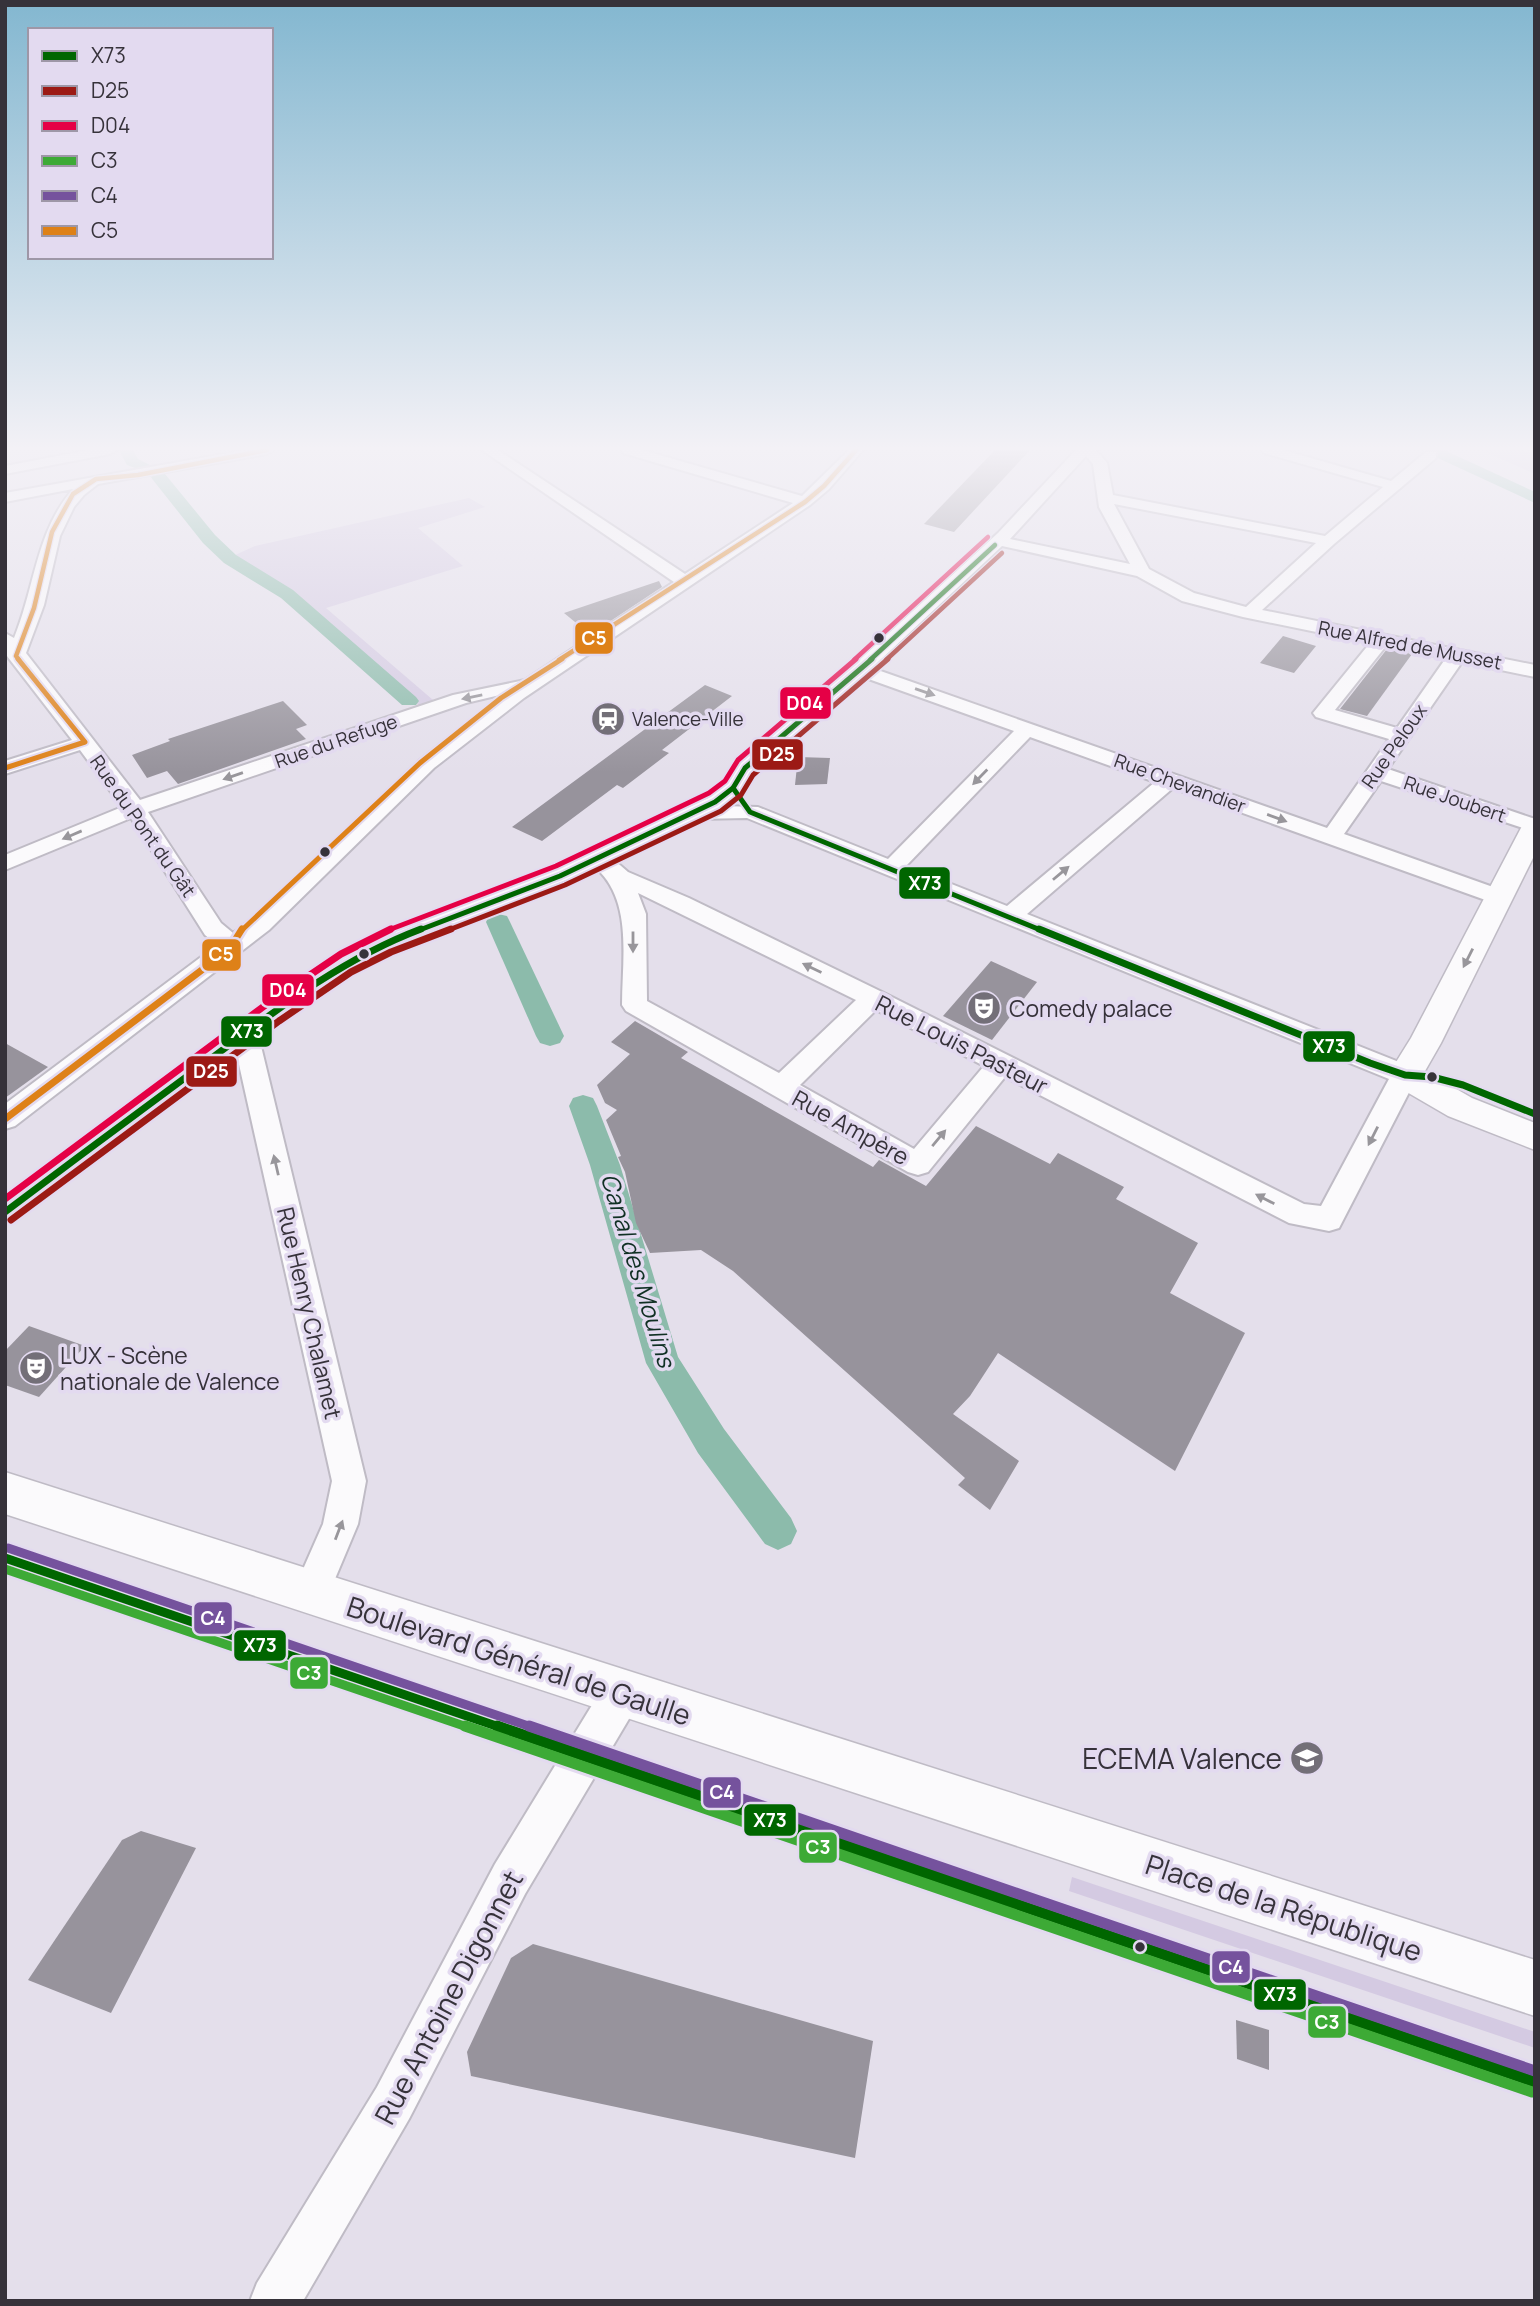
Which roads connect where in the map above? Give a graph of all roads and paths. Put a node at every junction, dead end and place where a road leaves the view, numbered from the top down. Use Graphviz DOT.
graph roads {
  1 [pos="46,558"];
  2 [pos="649,558"];
  3 [pos="722,558"];
  4 [pos="981,558"];
  5 [pos="1076,558"];
  6 [pos="1134,558"];
  7 [pos="1310,558"];
  8 [pos="1142,572"];
  9 [pos="685,582"];
  10 [pos="1249,613"];
  11 [pos="5,638"];
  12 [pos="1382,639"];
  13 [pos="1457,655"];
  14 [pos="11,658"];
  15 [pos="860,670"];
  16 [pos="1535,671"];
  17 [pos="538,679"];
  18 [pos="1028,728"];
  19 [pos="1401,736"];
  20 [pos="85,742"];
  21 [pos="5,768"];
  22 [pos="1376,772"];
  23 [pos="1170,780"];
  24 [pos="733,788"];
  25 [pos="135,809"];
  26 [pos="750,812"];
  27 [pos="696,813"];
  28 [pos="1535,826"];
  29 [pos="1331,838"];
  30 [pos="598,858"];
  31 [pos="1527,861"];
  32 [pos="5,863"];
  33 [pos="891,869"];
  34 [pos="620,877"];
  35 [pos="1499,897"];
  36 [pos="1009,917"];
  37 [pos="232,945"];
  38 [pos="873,998"];
  39 [pos="1001,1064"];
  40 [pos="1405,1075"];
  41 [pos="780,1088"];
  42 [pos="1535,1114"];
  43 [pos="5,1119"];
  44 [pos="1535,1138"];
  45 [pos="5,1493"];
  46 [pos="311,1592"];
  47 [pos="622,1693"];
  48 [pos="1032,1826"];
  49 [pos="1535,1988"];
  50 [pos="275,2301"];
  1 -- 14 [label="street"];
  2 -- 9 [label="street"];
  3 -- 9 [label="street"];
  4 -- 15 [label="street"];
  5 -- 8 [label="street, Rue Alfred de Musset"];
  6 -- 8 [label="street"];
  7 -- 10 [label="street"];
  8 -- 10 [label="street, Rue Alfred de Musset"];
  9 -- 17 [label="street"];
  10 -- 12 [label="street, Rue Alfred de Musset"];
  11 -- 14 [label="street, Rue du Pont du Gât"];
  12 -- 13 [label="street, Rue Alfred de Musset"];
  12 -- 19 [label="street"];
  13 -- 16 [label="street, Rue Alfred de Musset"];
  13 -- 19 [label="street, Rue Peloux"];
  14 -- 20 [label="street, Rue du Pont du Gât"];
  15 -- 18 [label="street, Rue Chevandier, one-way"];
  15 -- 24 [label="street"];
  17 -- 25 [label="street, Rue du Refuge, one-way"];
  17 -- 37 [label="street"];
  18 -- 23 [label="street, Rue Chevandier"];
  18 -- 33 [label="street, one-way"];
  19 -- 22 [label="street, Rue Peloux"];
  20 -- 21 [label="street"];
  20 -- 25 [label="street, Rue du Pont du Gât"];
  22 -- 28 [label="street, Rue Joubert"];
  22 -- 29 [label="street, Rue Peloux"];
  23 -- 29 [label="street, Rue Chevandier, one-way"];
  36 -- 23 [label="street, one-way"];
  24 -- 26 [label="street"];
  24 -- 27 [label="street"];
  25 -- 32 [label="street, Rue du Refuge, one-way"];
  25 -- 37 [label="street, Rue du Pont du Gât"];
  26 -- 27 [label="street"];
  26 -- 33 [label="street"];
  27 -- 30 [label="street"];
  28 -- 31 [label="main road"];
  29 -- 35 [label="street, Rue Chevandier"];
  30 -- 34 [label="street, Rue Louis Pasteur"];
  46 -- 30 [label="street, Rue Henry Chalamet, one-way"];
  31 -- 35 [label="main road"];
  33 -- 36 [label="street"];
  38 -- 34 [label="street, Rue Louis Pasteur, one-way"];
  34 -- 41 [label="street, one-way"];
  35 -- 40 [label="main road, one-way"];
  36 -- 40 [label="street"];
  37 -- 43 [label="street"];
  38 -- 39 [label="street, Rue Louis Pasteur"];
  38 -- 41 [label="street"];
  40 -- 39 [label="street, Rue Louis Pasteur, one-way"];
  41 -- 39 [label="street, Rue Ampère, one-way"];
  40 -- 42 [label="main road"];
  40 -- 44 [label="main road"];
  45 -- 46 [label="main road, Boulevard Général de Gaulle"];
  46 -- 47 [label="main road, Boulevard Général de Gaulle"];
  47 -- 48 [label="main road, Boulevard Général de Gaulle"];
  47 -- 50 [label="street, Rue Antoine Digonnet"];
  48 -- 49 [label="main road, Place de la République"];
}
